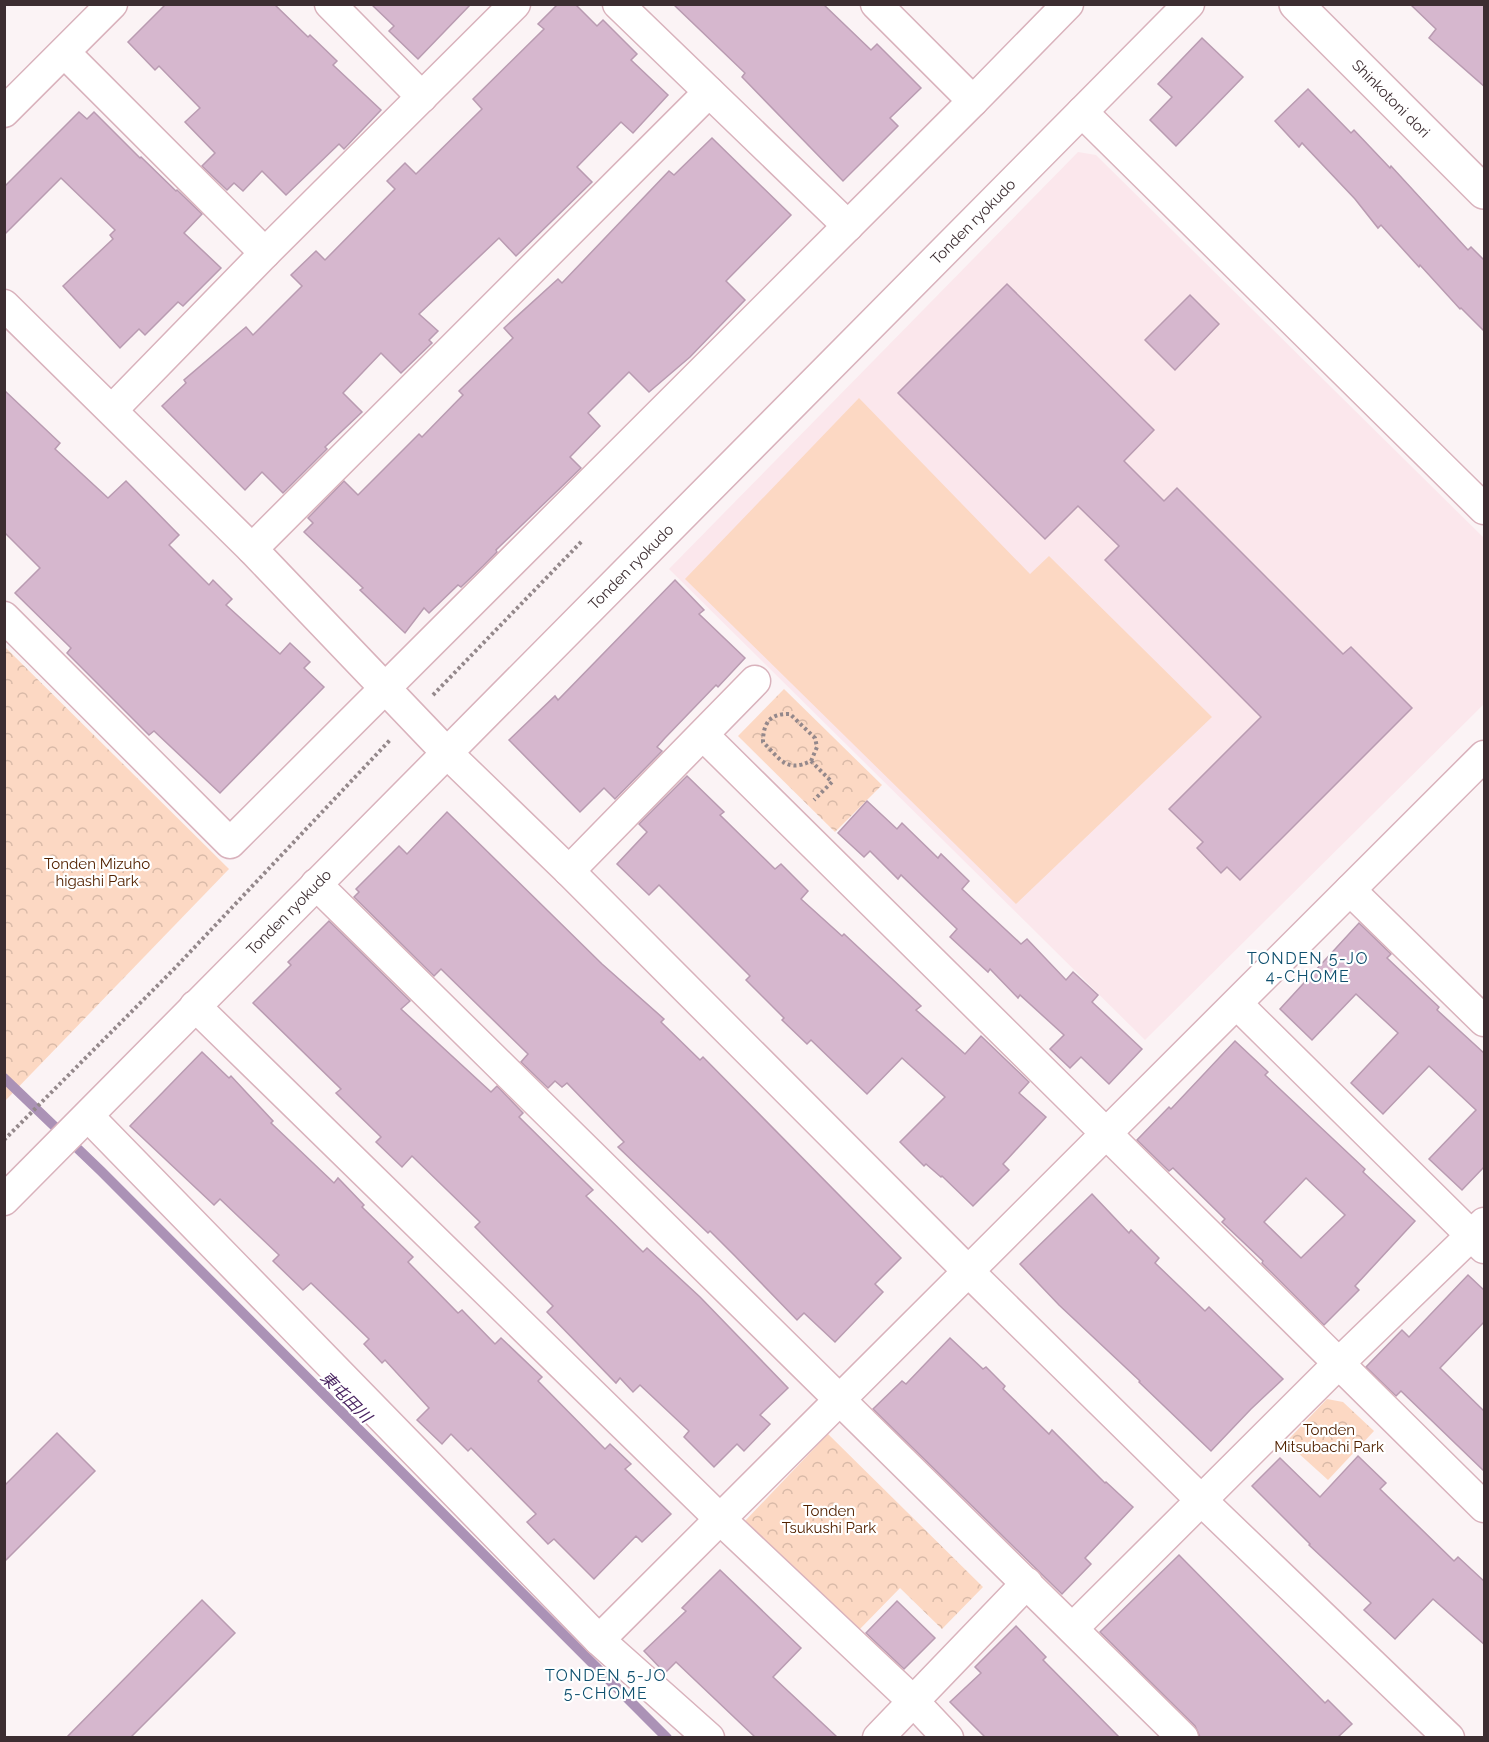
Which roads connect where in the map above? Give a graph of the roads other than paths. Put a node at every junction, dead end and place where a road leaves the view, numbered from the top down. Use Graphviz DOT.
graph roads {
  1 [pos="112,4"];
  2 [pos="330,4"];
  3 [pos="515,4"];
  4 [pos="618,4"];
  5 [pos="876,4"];
  6 [pos="1068,4"];
  7 [pos="1189,4"];
  8 [pos="1296,4"];
  9 [pos="65,53"];
  10 [pos="709,92"];
  11 [pos="422,97"];
  12 [pos="973,100"];
  13 [pos="4,112"];
  14 [pos="1082,112"];
  15 [pos="1485,192"];
  16 [pos="848,226"];
  17 [pos="264,253"];
  18 [pos="4,305"];
  19 [pos="112,410"];
  20 [pos="1485,509"];
  21 [pos="252,549"];
  22 [pos="4,617"];
  23 [pos="755,681"];
  24 [pos="385,689"];
  25 [pos="702,735"];
  26 [pos="447,753"];
  27 [pos="1485,756"];
  28 [pos="569,871"];
  29 [pos="316,884"];
  30 [pos="1350,890"];
  31 [pos="1237,1004"];
  32 [pos="195,1006"];
  33 [pos="1485,1022"];
  34 [pos="74,1130"];
  35 [pos="1107,1134"];
  36 [pos="4,1200"];
  37 [pos="1480,1236"];
  38 [pos="968,1271"];
  39 [pos="1339,1363"];
  40 [pos="839,1399"];
  41 [pos="1201,1500"];
  42 [pos="1485,1507"];
  43 [pos="720,1519"];
  44 [pos="1027,1583"];
  45 [pos="1072,1628"];
  46 [pos="599,1640"];
  47 [pos="914,1702"];
  48 [pos="709,1737"];
  49 [pos="878,1737"];
  50 [pos="948,1737"];
  51 [pos="1184,1737"];
  52 [pos="1449,1737"];
  1 -- 9 [label="street"];
  2 -- 11 [label="street"];
  3 -- 11 [label="street"];
  4 -- 10 [label="street"];
  5 -- 12 [label="street"];
  6 -- 12 [label="street"];
  7 -- 14 [label="street, Tonden ryokudo"];
  8 -- 15 [label="street, Shinkotoni dori"];
  9 -- 13 [label="street"];
  9 -- 17 [label="street"];
  10 -- 16 [label="street"];
  10 -- 21 [label="street"];
  11 -- 17 [label="street"];
  12 -- 16 [label="street"];
  14 -- 20 [label="street"];
  14 -- 26 [label="street, Tonden ryokudo"];
  16 -- 24 [label="street"];
  17 -- 19 [label="street"];
  18 -- 19 [label="street"];
  19 -- 21 [label="street"];
  21 -- 24 [label="street"];
  22 -- 24 [label="street"];
  23 -- 25 [label="street"];
  24 -- 26 [label="street"];
  25 -- 28 [label="street"];
  25 -- 35 [label="street"];
  26 -- 28 [label="street"];
  26 -- 29 [label="street, Tonden ryokudo"];
  27 -- 30 [label="street"];
  28 -- 38 [label="street"];
  29 -- 32 [label="street, Tonden ryokudo"];
  29 -- 40 [label="street"];
  30 -- 31 [label="street"];
  30 -- 33 [label="street"];
  31 -- 35 [label="street"];
  31 -- 37 [label="street"];
  32 -- 34 [label="street, Tonden ryokudo"];
  32 -- 43 [label="street"];
  34 -- 36 [label="street, Tonden ryokudo"];
  34 -- 46 [label="street"];
  35 -- 38 [label="street"];
  35 -- 39 [label="street"];
  37 -- 39 [label="street"];
  38 -- 40 [label="street"];
  38 -- 41 [label="street"];
  39 -- 41 [label="street"];
  39 -- 42 [label="street"];
  40 -- 43 [label="street"];
  40 -- 44 [label="street"];
  41 -- 45 [label="street"];
  41 -- 52 [label="street"];
  43 -- 46 [label="street"];
  43 -- 47 [label="street"];
  44 -- 45 [label="street"];
  44 -- 47 [label="street"];
  45 -- 51 [label="street"];
  46 -- 48 [label="street"];
  47 -- 49 [label="street"];
  47 -- 50 [label="street"];
}
